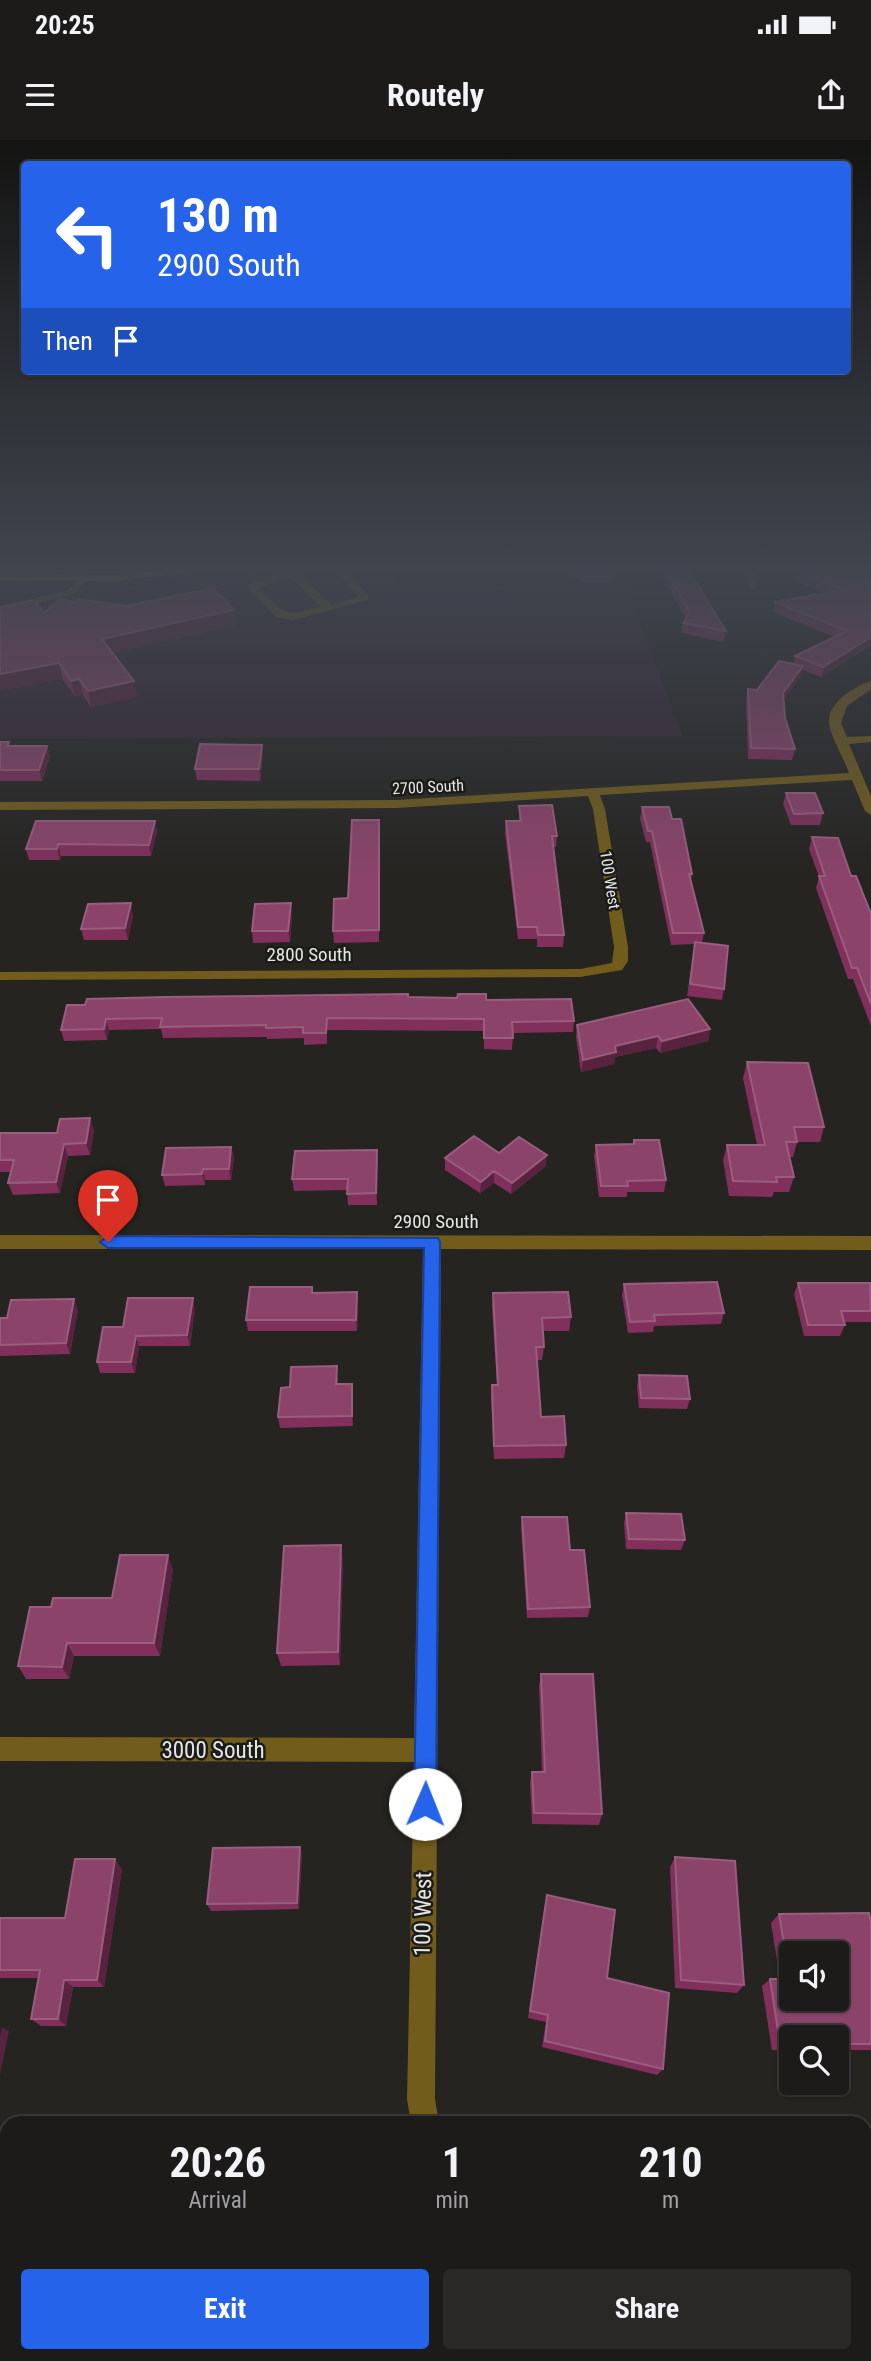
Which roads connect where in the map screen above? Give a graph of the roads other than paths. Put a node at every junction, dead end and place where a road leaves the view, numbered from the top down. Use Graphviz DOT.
graph roads {
  1 [pos="871,684"];
  2 [pos="871,739"];
  3 [pos="841,741"];
  4 [pos="856,776"];
  5 [pos="593,792"];
  6 [pos="0,806"];
  7 [pos="871,811"];
  8 [pos="617,967"];
  9 [pos="0,975"];
  10 [pos="0,1242"];
  11 [pos="432,1242"];
  12 [pos="871,1243"];
  13 [pos="0,1749"];
  14 [pos="426,1750"];
  15 [pos="424,2116"];
  1 -- 3 [label="street"];
  2 -- 3 [label="street"];
  3 -- 4 [label="street"];
  4 -- 5 [label="street, 2700 South"];
  4 -- 7 [label="street"];
  5 -- 6 [label="street, 2700 South"];
  5 -- 8 [label="street, 100 West"];
  8 -- 9 [label="street, 2800 South"];
  10 -- 11 [label="street, 2900 South"];
  11 -- 12 [label="street, 2900 South"];
  11 -- 14 [label="street, 100 West"];
  13 -- 14 [label="street, 3000 South"];
  14 -- 15 [label="street, 100 West"];
}
